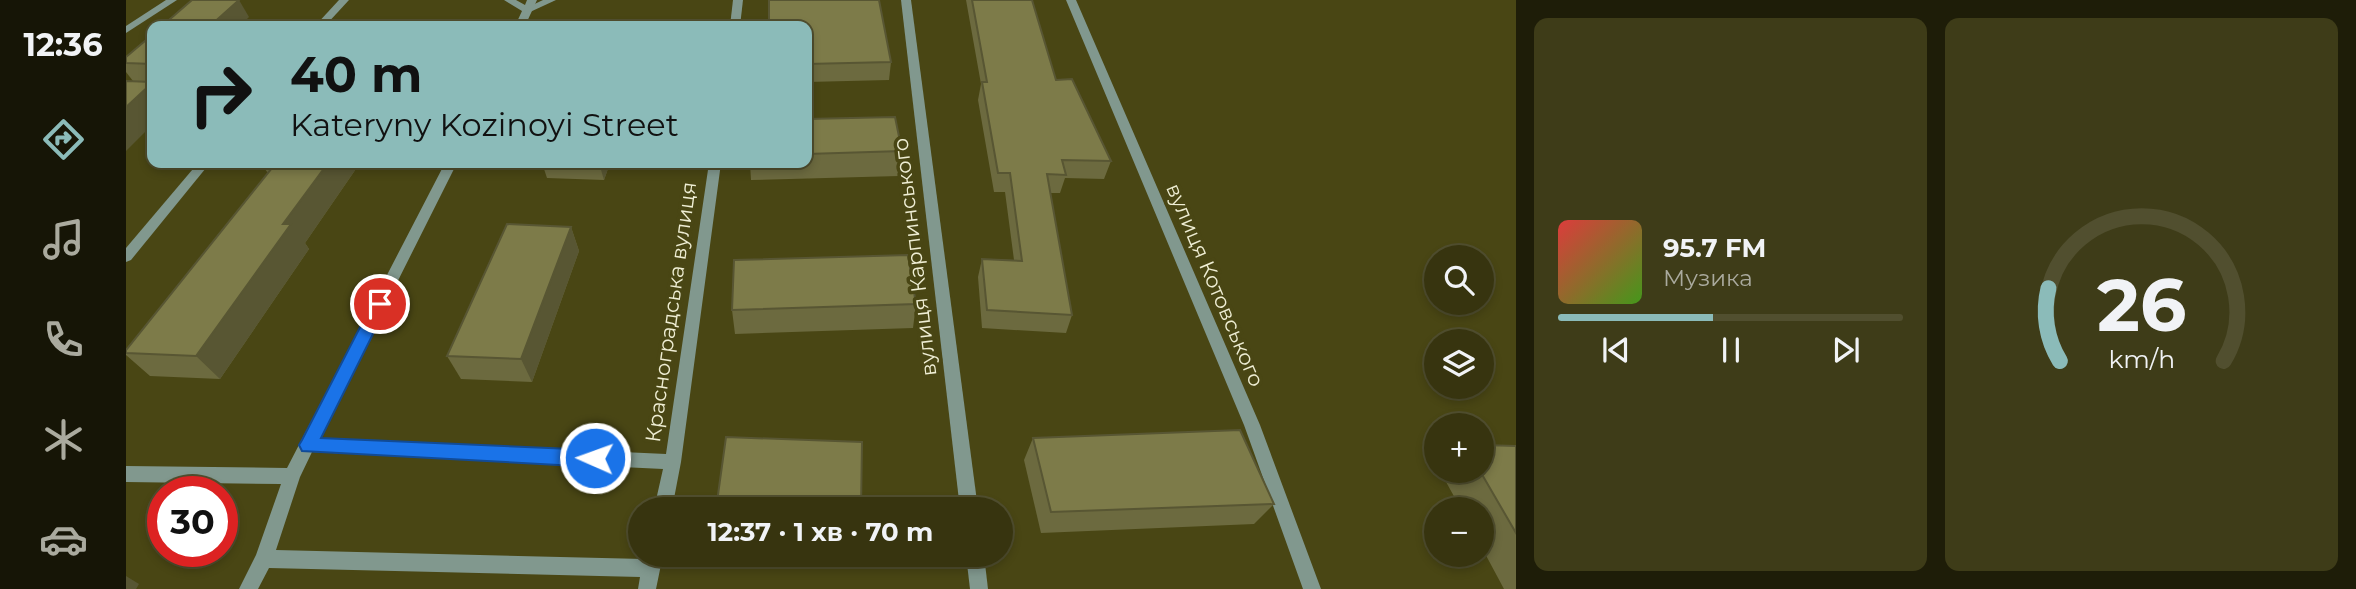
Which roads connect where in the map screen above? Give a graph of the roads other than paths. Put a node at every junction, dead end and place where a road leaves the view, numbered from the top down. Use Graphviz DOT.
graph roads {
  1 [pos="173,0"];
  2 [pos="344,0"];
  3 [pos="509,0"];
  4 [pos="551,0"];
  5 [pos="738,0"];
  6 [pos="906,0"];
  7 [pos="1071,0"];
  8 [pos="529,5"];
  9 [pos="325,21"];
  10 [pos="736,21"];
  11 [pos="126,30"];
  12 [pos="200,168"];
  13 [pos="448,168"];
  14 [pos="714,168"];
  15 [pos="126,257"];
  16 [pos="308,445"];
  17 [pos="673,462"];
  18 [pos="126,474"];
  19 [pos="292,475"];
  20 [pos="666,497"];
  21 [pos="968,497"];
  22 [pos="264,559"];
  23 [pos="628,561"];
  24 [pos="651,567"];
  25 [pos="976,567"];
  26 [pos="248,589"];
  27 [pos="647,589"];
  28 [pos="979,589"];
  29 [pos="1312,589"];
  1 -- 11 [label="street"];
  2 -- 9 [label="street"];
  3 -- 8 [label="street"];
  4 -- 8 [label="street"];
  5 -- 10 [label="street"];
  6 -- 21 [label="street, вулиця Карпинського"];
  7 -- 29 [label="street, вулиця Котовського"];
  12 -- 15 [label="street"];
  13 -- 16 [label="street"];
  14 -- 17 [label="street, Красноградська вулиця"];
  16 -- 17 [label="street"];
  16 -- 19 [label="street"];
  17 -- 20 [label="street, Красноградська вулиця"];
  18 -- 19 [label="street"];
  19 -- 22 [label="street"];
  22 -- 23 [label="street"];
  22 -- 26 [label="street"];
  24 -- 27 [label="street"];
  25 -- 28 [label="street"];
}
